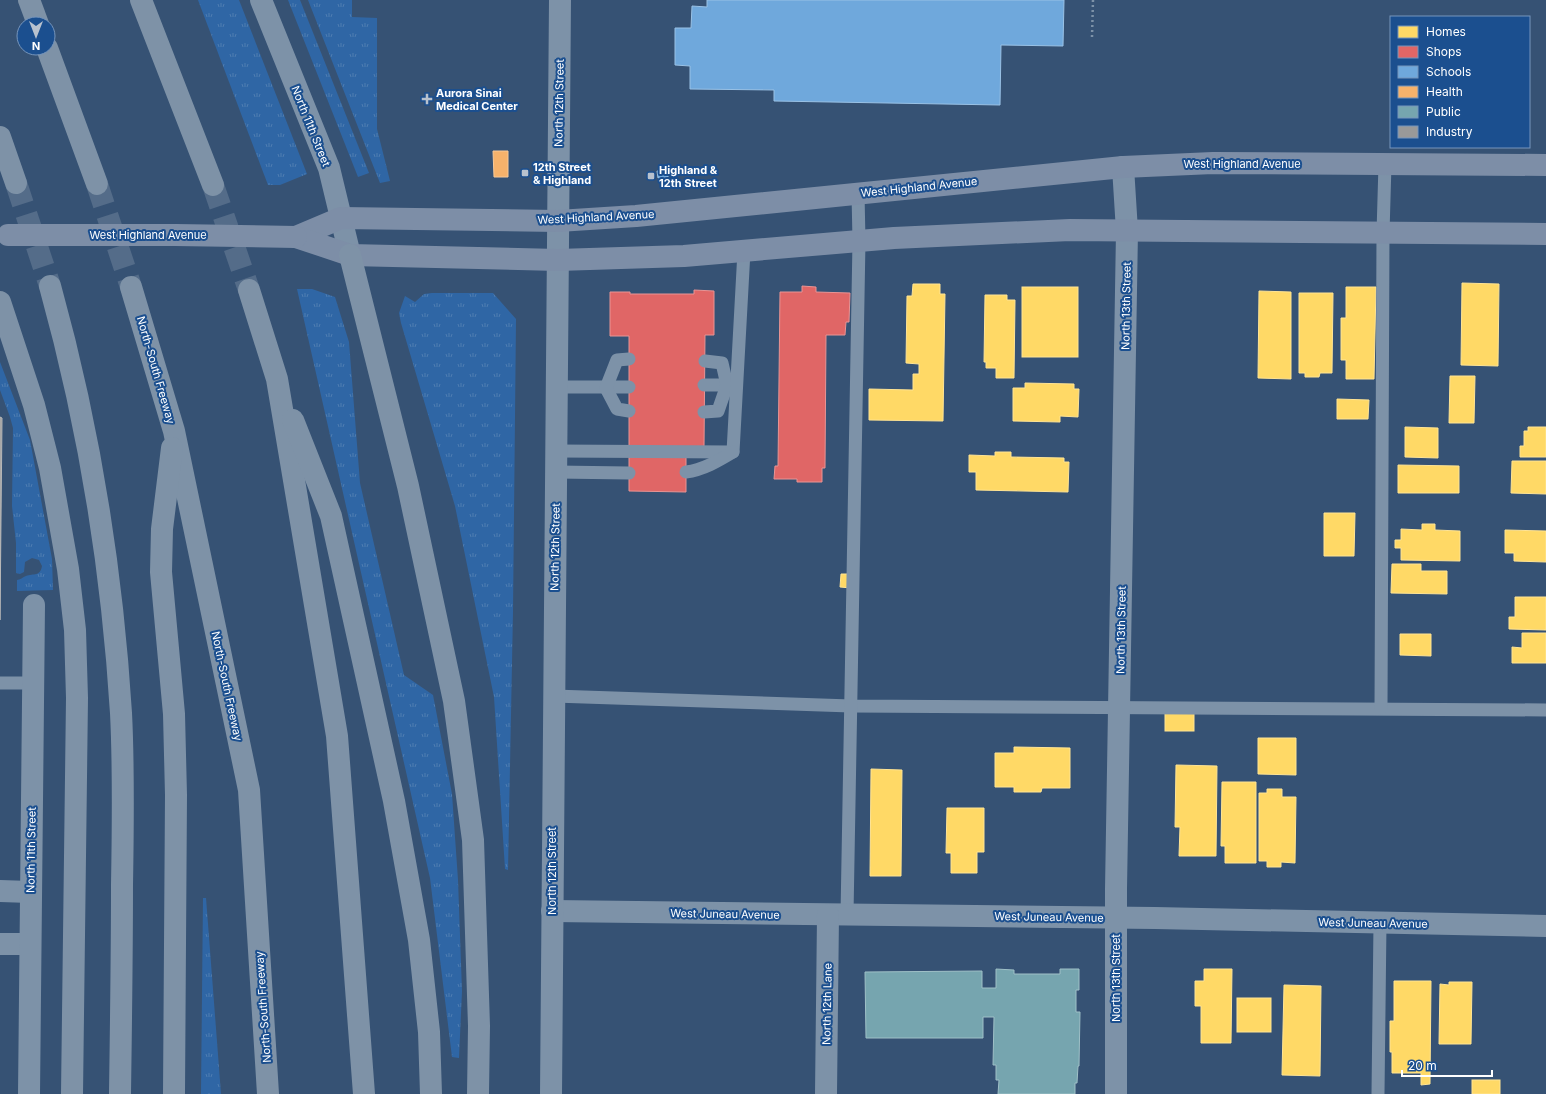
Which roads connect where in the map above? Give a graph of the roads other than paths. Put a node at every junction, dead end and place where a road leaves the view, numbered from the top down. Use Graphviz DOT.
graph roads {
  1 [pos="29,0"];
  2 [pos="141,0"];
  3 [pos="261,0"];
  4 [pos="560,0"];
  5 [pos="35,16"];
  6 [pos="50,56"];
  7 [pos="0,136"];
  8 [pos="1385,164"];
  9 [pos="1546,165"];
  10 [pos="1123,167"];
  11 [pos="16,183"];
  12 [pos="97,184"];
  13 [pos="213,185"];
  14 [pos="858,193"];
  15 [pos="341,218"];
  16 [pos="558,221"];
  17 [pos="1127,231"];
  18 [pos="1382,233"];
  19 [pos="1546,234"];
  20 [pos="4,235"];
  21 [pos="296,237"];
  22 [pos="859,241"];
  23 [pos="744,250"];
  24 [pos="350,255"];
  25 [pos="558,260"];
  26 [pos="50,286"];
  27 [pos="131,287"];
  28 [pos="249,290"];
  29 [pos="0,302"];
  30 [pos="629,359"];
  31 [pos="705,361"];
  32 [pos="277,379"];
  33 [pos="704,385"];
  34 [pos="732,385"];
  35 [pos="557,387"];
  36 [pos="629,387"];
  37 [pos="606,388"];
  38 [pos="629,410"];
  39 [pos="704,412"];
  40 [pos="174,431"];
  41 [pos="556,451"];
  42 [pos="733,452"];
  43 [pos="556,472"];
  44 [pos="686,472"];
  45 [pos="629,473"];
  46 [pos="34,605"];
  47 [pos="0,683"];
  48 [pos="33,683"];
  49 [pos="554,696"];
  50 [pos="851,706"];
  51 [pos="1120,706"];
  52 [pos="1381,708"];
  53 [pos="1546,710"];
  54 [pos="0,891"];
  55 [pos="30,892"];
  56 [pos="552,911"];
  57 [pos="838,915"];
  58 [pos="1116,918"];
  59 [pos="1380,923"];
  60 [pos="1546,926"];
  61 [pos="0,944"];
  62 [pos="30,944"];
  63 [pos="29,1094"];
  64 [pos="72,1094"];
  65 [pos="120,1094"];
  66 [pos="174,1094"];
  67 [pos="268,1094"];
  68 [pos="364,1094"];
  69 [pos="431,1094"];
  70 [pos="478,1094"];
  71 [pos="551,1094"];
  72 [pos="826,1094"];
  73 [pos="1116,1094"];
  74 [pos="1378,1094"];
  1 -- 5 [label="highway"];
  2 -- 13 [label="highway"];
  3 -- 15 [label="street, North 11th Street"];
  4 -- 16 [label="street, North 12th Street"];
  6 -- 12 [label="highway"];
  7 -- 11 [label="highway"];
  8 -- 9 [label="main road, West Highland Avenue"];
  8 -- 10 [label="main road, West Highland Avenue"];
  8 -- 18 [label="lane"];
  10 -- 14 [label="main road, West Highland Avenue"];
  10 -- 17 [label="street, North 13th Street"];
  14 -- 16 [label="main road, West Highland Avenue"];
  14 -- 22 [label="lane"];
  15 -- 16 [label="main road, West Highland Avenue"];
  15 -- 21 [label="main road, West Highland Avenue"];
  15 -- 24 [label="street, North 11th Street"];
  16 -- 25 [label="street, North 12th Street"];
  17 -- 18 [label="main road, West Highland Avenue"];
  17 -- 22 [label="main road, West Highland Avenue"];
  17 -- 51 [label="street, North 13th Street"];
  18 -- 19 [label="main road, West Highland Avenue"];
  18 -- 52 [label="lane"];
  20 -- 21 [label="main road, West Highland Avenue, bridge"];
  21 -- 24 [label="main road, West Highland Avenue"];
  22 -- 23 [label="main road, West Highland Avenue"];
  22 -- 50 [label="lane"];
  23 -- 25 [label="main road, West Highland Avenue"];
  23 -- 34 [label="lane"];
  24 -- 25 [label="main road, West Highland Avenue"];
  24 -- 70 [label="highway"];
  25 -- 35 [label="street, North 12th Street"];
  26 -- 65 [label="highway"];
  27 -- 40 [label="highway, North-South Freeway"];
  28 -- 32 [label="highway"];
  29 -- 64 [label="highway"];
  30 -- 37 [label="lane"];
  31 -- 34 [label="lane"];
  32 -- 68 [label="highway"];
  32 -- 69 [label="highway"];
  33 -- 34 [label="lane"];
  34 -- 39 [label="lane"];
  34 -- 42 [label="lane"];
  35 -- 37 [label="lane"];
  35 -- 41 [label="street, North 12th Street"];
  36 -- 37 [label="lane"];
  37 -- 38 [label="lane"];
  40 -- 66 [label="highway"];
  40 -- 67 [label="highway, North-South Freeway"];
  41 -- 42 [label="lane"];
  41 -- 43 [label="street, North 12th Street"];
  42 -- 44 [label="lane"];
  43 -- 45 [label="lane"];
  43 -- 49 [label="street, North 12th Street"];
  46 -- 48 [label="street, North 11th Street"];
  47 -- 48 [label="lane"];
  48 -- 55 [label="street, North 11th Street"];
  49 -- 50 [label="lane"];
  49 -- 56 [label="street, North 12th Street"];
  50 -- 51 [label="lane"];
  50 -- 57 [label="lane"];
  51 -- 52 [label="lane"];
  51 -- 58 [label="street, North 13th Street"];
  52 -- 53 [label="lane"];
  54 -- 55 [label="street"];
  55 -- 62 [label="street, North 11th Street"];
  56 -- 57 [label="street, West Juneau Avenue"];
  56 -- 71 [label="street, North 12th Street"];
  57 -- 58 [label="street, West Juneau Avenue"];
  57 -- 72 [label="street, North 12th Lane"];
  58 -- 59 [label="street, West Juneau Avenue"];
  58 -- 73 [label="street, North 13th Street"];
  59 -- 60 [label="street, West Juneau Avenue"];
  59 -- 74 [label="lane"];
  61 -- 62 [label="street"];
  62 -- 63 [label="street, North 11th Street"];
}
